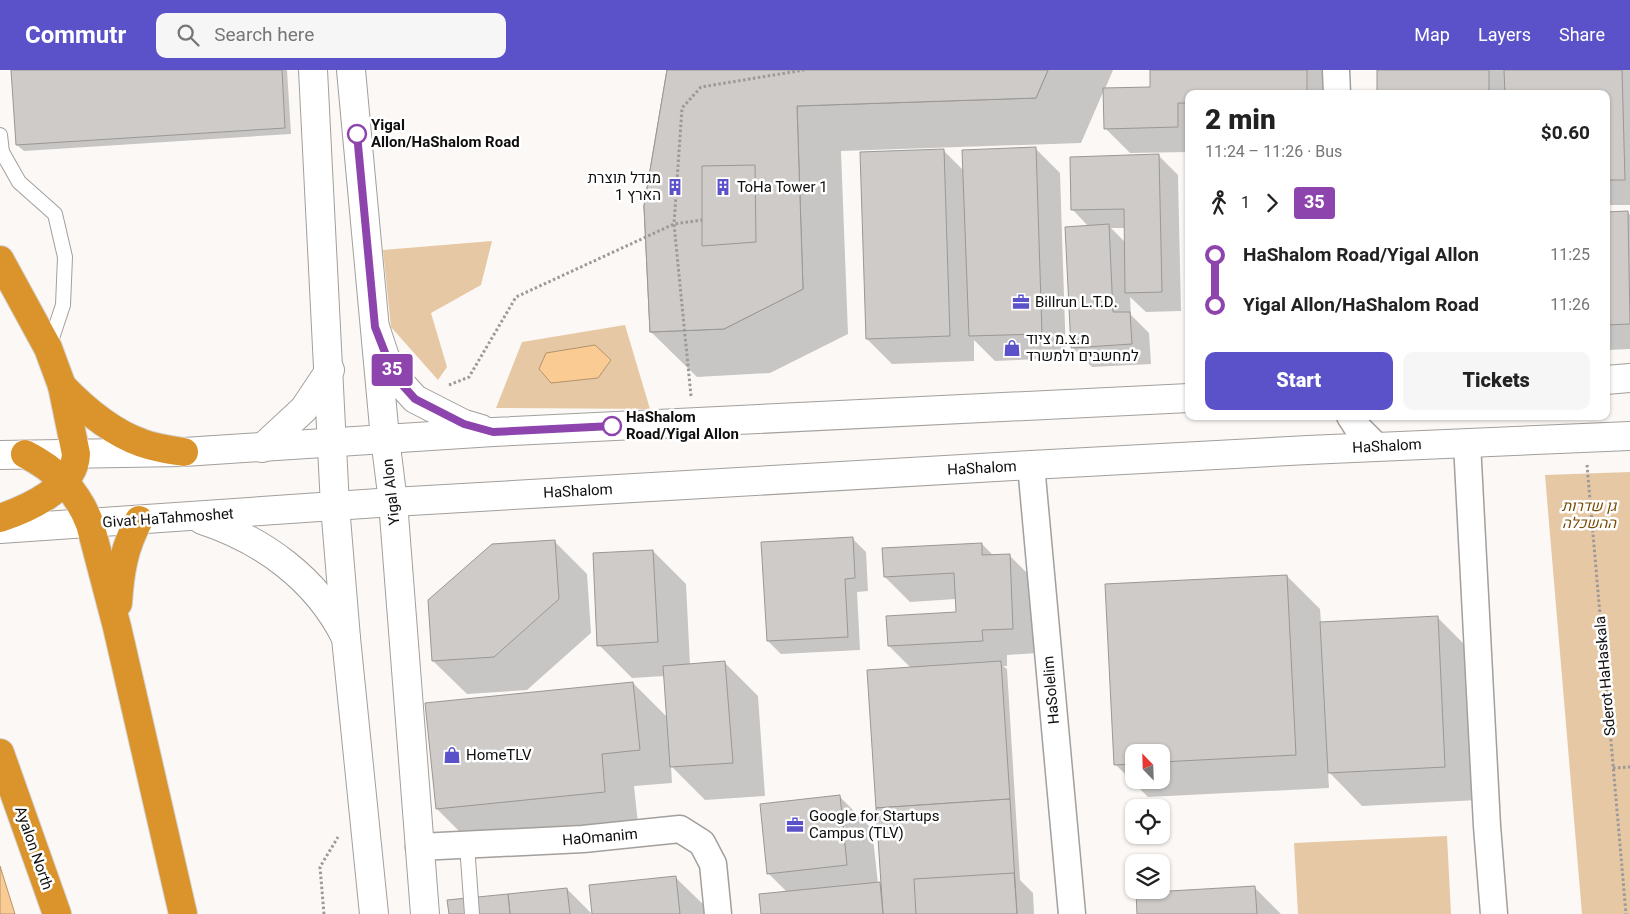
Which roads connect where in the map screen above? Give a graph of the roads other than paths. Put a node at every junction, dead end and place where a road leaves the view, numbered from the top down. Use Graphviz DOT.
graph roads {
  1 [pos="314,70"];
  2 [pos="351,70"];
  3 [pos="1336,70"];
  4 [pos="1337,90"];
  5 [pos="0,135"];
  6 [pos="0,260"];
  7 [pos="375,327"];
  8 [pos="48,348"];
  9 [pos="330,370"];
  10 [pos="1630,378"];
  11 [pos="1610,380"];
  12 [pos="62,386"];
  13 [pos="1185,398"];
  14 [pos="1353,420"];
  15 [pos="493,432"];
  16 [pos="1630,436"];
  17 [pos="384,438"];
  18 [pos="332,443"];
  19 [pos="1467,443"];
  20 [pos="1378,447"];
  21 [pos="262,448"];
  22 [pos="184,452"];
  23 [pos="76,454"];
  24 [pos="14,455"];
  25 [pos="1031,465"];
  26 [pos="65,481"];
  27 [pos="393,502"];
  28 [pos="335,506"];
  29 [pos="36,515"];
  30 [pos="191,517"];
  31 [pos="0,518"];
  32 [pos="140,520"];
  33 [pos="90,524"];
  34 [pos="0,529"];
  35 [pos="117,627"];
  36 [pos="346,638"];
  37 [pos="0,753"];
  38 [pos="467,845"];
  39 [pos="419,847"];
  40 [pos="57,914"];
  41 [pos="184,914"];
  42 [pos="374,914"];
  43 [pos="424,914"];
  44 [pos="472,914"];
  45 [pos="718,914"];
  46 [pos="1072,914"];
  47 [pos="1494,914"];
  1 -- 9 [label="main road"];
  2 -- 7 [label="main road, Yigal Alon"];
  3 -- 4 [label="street"];
  5 -- 8 [label="lane"];
  6 -- 8 [label="highway"];
  7 -- 15 [label="main road"];
  7 -- 17 [label="main road, Yigal Alon"];
  8 -- 12 [label="highway"];
  9 -- 18 [label="main road"];
  9 -- 21 [label="main road"];
  10 -- 11 [label="main road"];
  12 -- 22 [label="highway"];
  12 -- 23 [label="highway"];
  13 -- 15 [label="main road"];
  14 -- 20 [label="street"];
  15 -- 17 [label="main road"];
  16 -- 19 [label="main road, HaShalom"];
  17 -- 18 [label="main road"];
  17 -- 27 [label="main road, Yigal Alon"];
  18 -- 21 [label="main road"];
  18 -- 28 [label="main road"];
  19 -- 20 [label="main road, HaShalom"];
  19 -- 47 [label="street"];
  20 -- 25 [label="main road, HaShalom"];
  21 -- 22 [label="main road"];
  22 -- 23 [label="main road"];
  23 -- 24 [label="main road"];
  23 -- 26 [label="highway"];
  24 -- 26 [label="highway"];
  25 -- 27 [label="main road, HaShalom"];
  25 -- 46 [label="street, HaSolelim"];
  26 -- 29 [label="highway"];
  26 -- 33 [label="highway"];
  27 -- 28 [label="main road, HaShalom"];
  27 -- 39 [label="main road, Yigal Alon"];
  28 -- 30 [label="main road, Givat HaTahmoshet"];
  28 -- 36 [label="main road"];
  29 -- 31 [label="highway"];
  29 -- 33 [label="main road, Givat HaTahmoshet"];
  29 -- 34 [label="main road, Givat HaTahmoshet"];
  30 -- 32 [label="main road, Givat HaTahmoshet"];
  30 -- 36 [label="main road"];
  32 -- 33 [label="main road, Givat HaTahmoshet"];
  32 -- 35 [label="highway"];
  33 -- 35 [label="highway"];
  35 -- 41 [label="highway"];
  36 -- 42 [label="main road"];
  37 -- 40 [label="highway, Ayalon North"];
  38 -- 39 [label="street, HaOmanim"];
  38 -- 44 [label="lane"];
  38 -- 45 [label="street, HaOmanim"];
  39 -- 43 [label="main road, Yigal Alon"];
}
